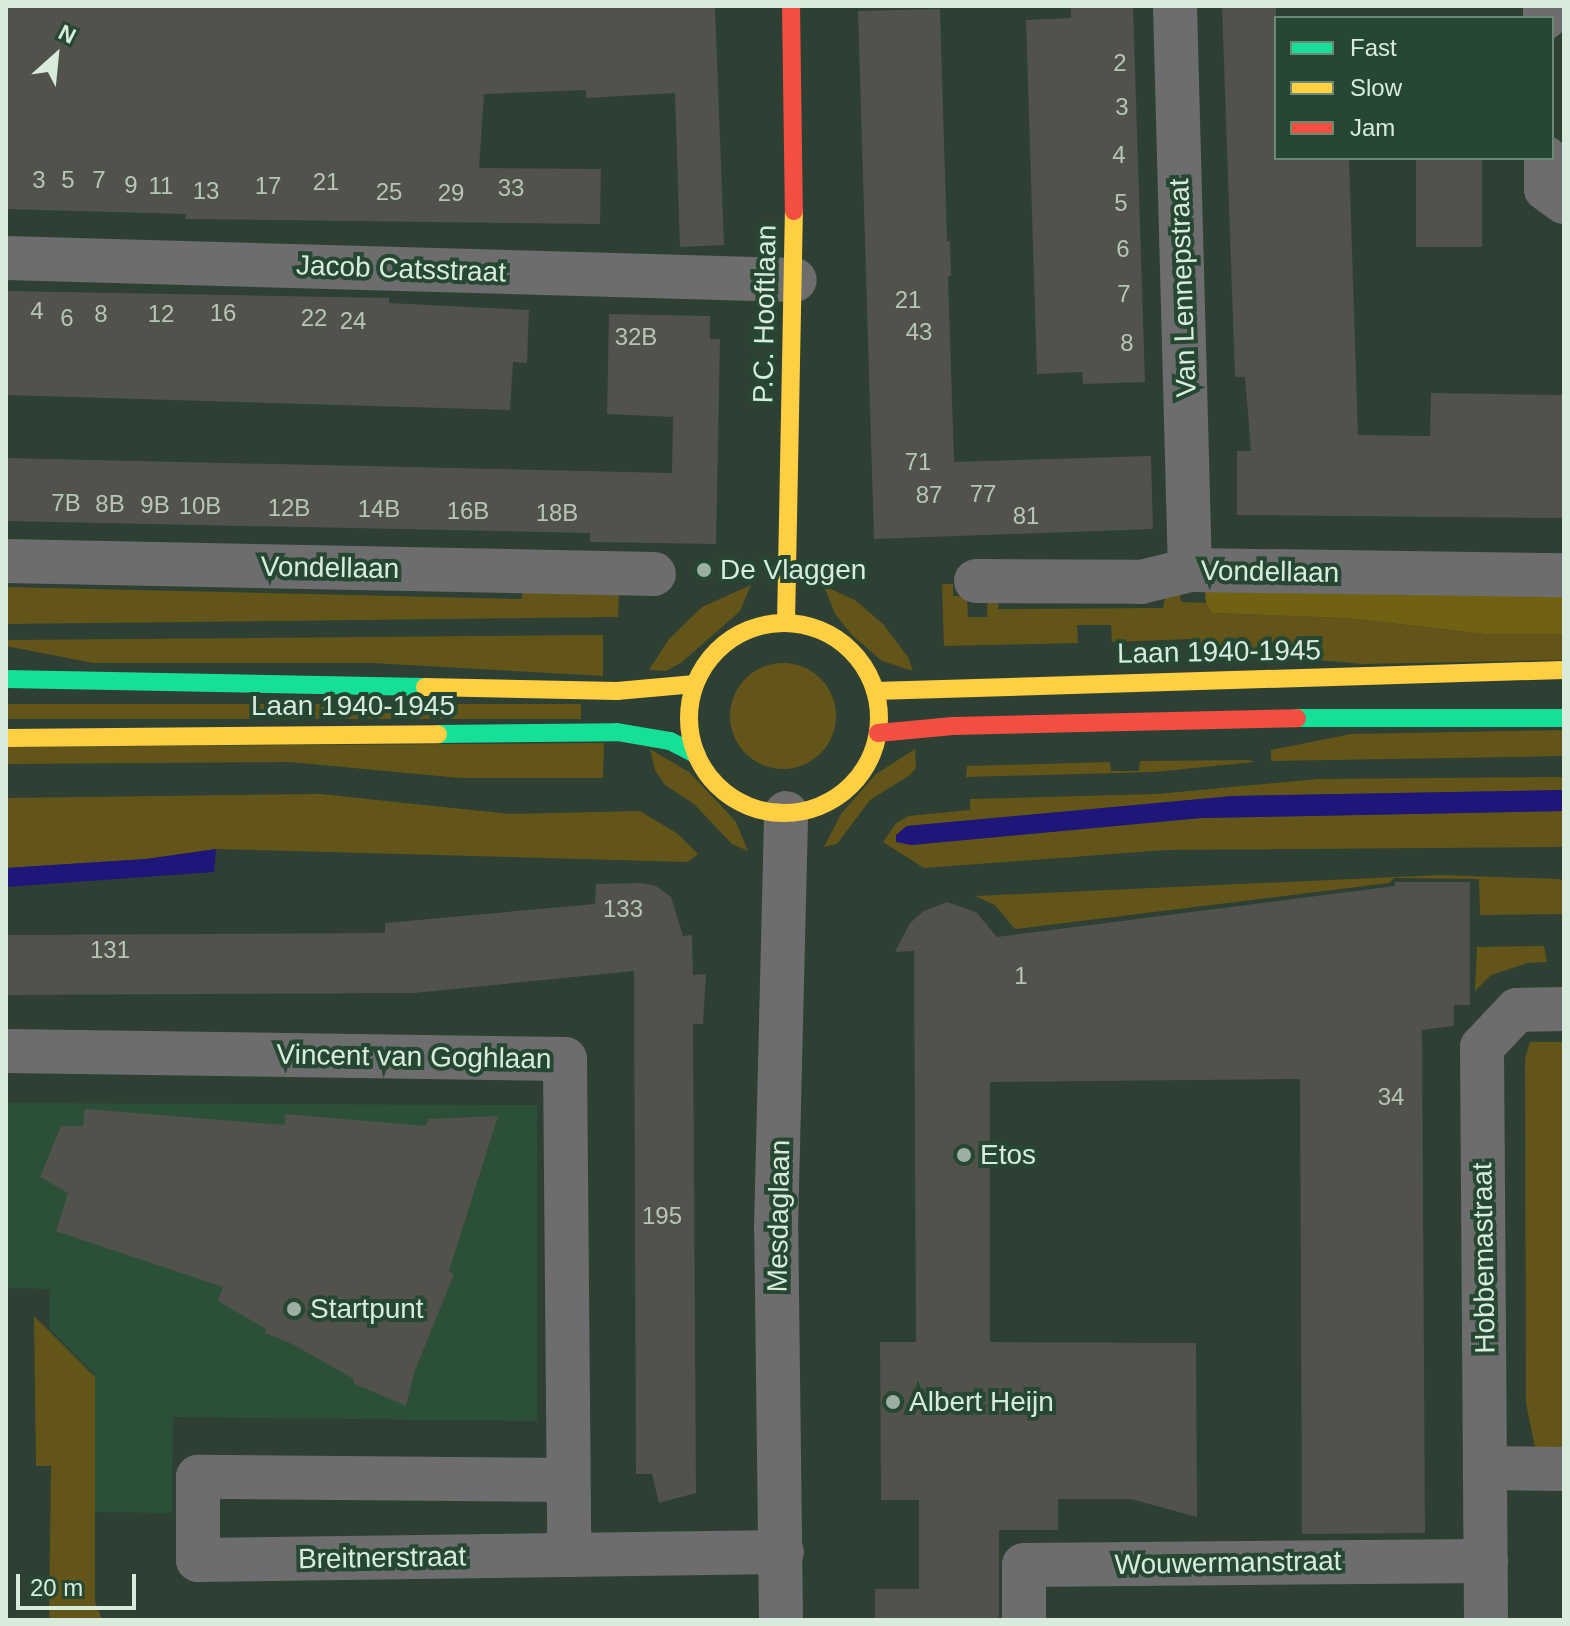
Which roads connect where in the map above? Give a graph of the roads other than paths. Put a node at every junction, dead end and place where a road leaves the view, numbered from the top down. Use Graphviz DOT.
graph roads {
  1 [pos="791,6"];
  2 [pos="1175,6"];
  3 [pos="1546,160"];
  4 [pos="1564,202"];
  5 [pos="6,258"];
  6 [pos="795,280"];
  7 [pos="6,561"];
  8 [pos="1190,570"];
  9 [pos="654,574"];
  10 [pos="1564,575"];
  11 [pos="976,581"];
  12 [pos="786,623"];
  13 [pos="1564,670"];
  14 [pos="6,679"];
  15 [pos="695,684"];
  16 [pos="875,691"];
  17 [pos="1564,718"];
  18 [pos="878,733"];
  19 [pos="6,738"];
  20 [pos="697,755"];
  21 [pos="786,813"];
  22 [pos="1564,1009"];
  23 [pos="6,1051"];
  24 [pos="1486,1468"];
  25 [pos="1564,1469"];
  26 [pos="568,1480"];
  27 [pos="782,1552"];
  28 [pos="569,1555"];
  29 [pos="1486,1561"];
  30 [pos="781,1620"];
  31 [pos="1024,1620"];
  32 [pos="1486,1620"];
  1 -- 6 [label="main road, P.C. Hooftlaan"];
  2 -- 8 [label="street, Van Lennepstraat"];
  3 -- 4 [label="street"];
  5 -- 6 [label="street, Jacob Catsstraat"];
  6 -- 12 [label="main road, P.C. Hooftlaan"];
  7 -- 9 [label="street, Vondellaan"];
  8 -- 10 [label="street, Vondellaan"];
  8 -- 11 [label="street, Vondellaan"];
  12 -- 15 [label="main road"];
  12 -- 16 [label="main road"];
  13 -- 16 [label="main road, Laan 1940-1945"];
  14 -- 15 [label="main road, Laan 1940-1945"];
  15 -- 20 [label="main road"];
  16 -- 18 [label="main road"];
  17 -- 18 [label="main road"];
  18 -- 21 [label="main road"];
  19 -- 20 [label="main road, Laan 1940-1945"];
  20 -- 21 [label="main road"];
  21 -- 27 [label="street, Mesdaglaan"];
  22 -- 24 [label="street, Hobbemastraat"];
  23 -- 26 [label="street, Vincent van Goghlaan"];
  24 -- 25 [label="street"];
  24 -- 29 [label="street, Hobbemastraat"];
  26 -- 28 [label="street, Vincent van Goghlaan"];
  26 -- 28 [label="street, Breitnerstraat"];
  27 -- 28 [label="street, Breitnerstraat"];
  27 -- 30 [label="street, Mesdaglaan"];
  29 -- 31 [label="street, Wouwermanstraat"];
  29 -- 32 [label="street, Hobbemastraat"];
}
